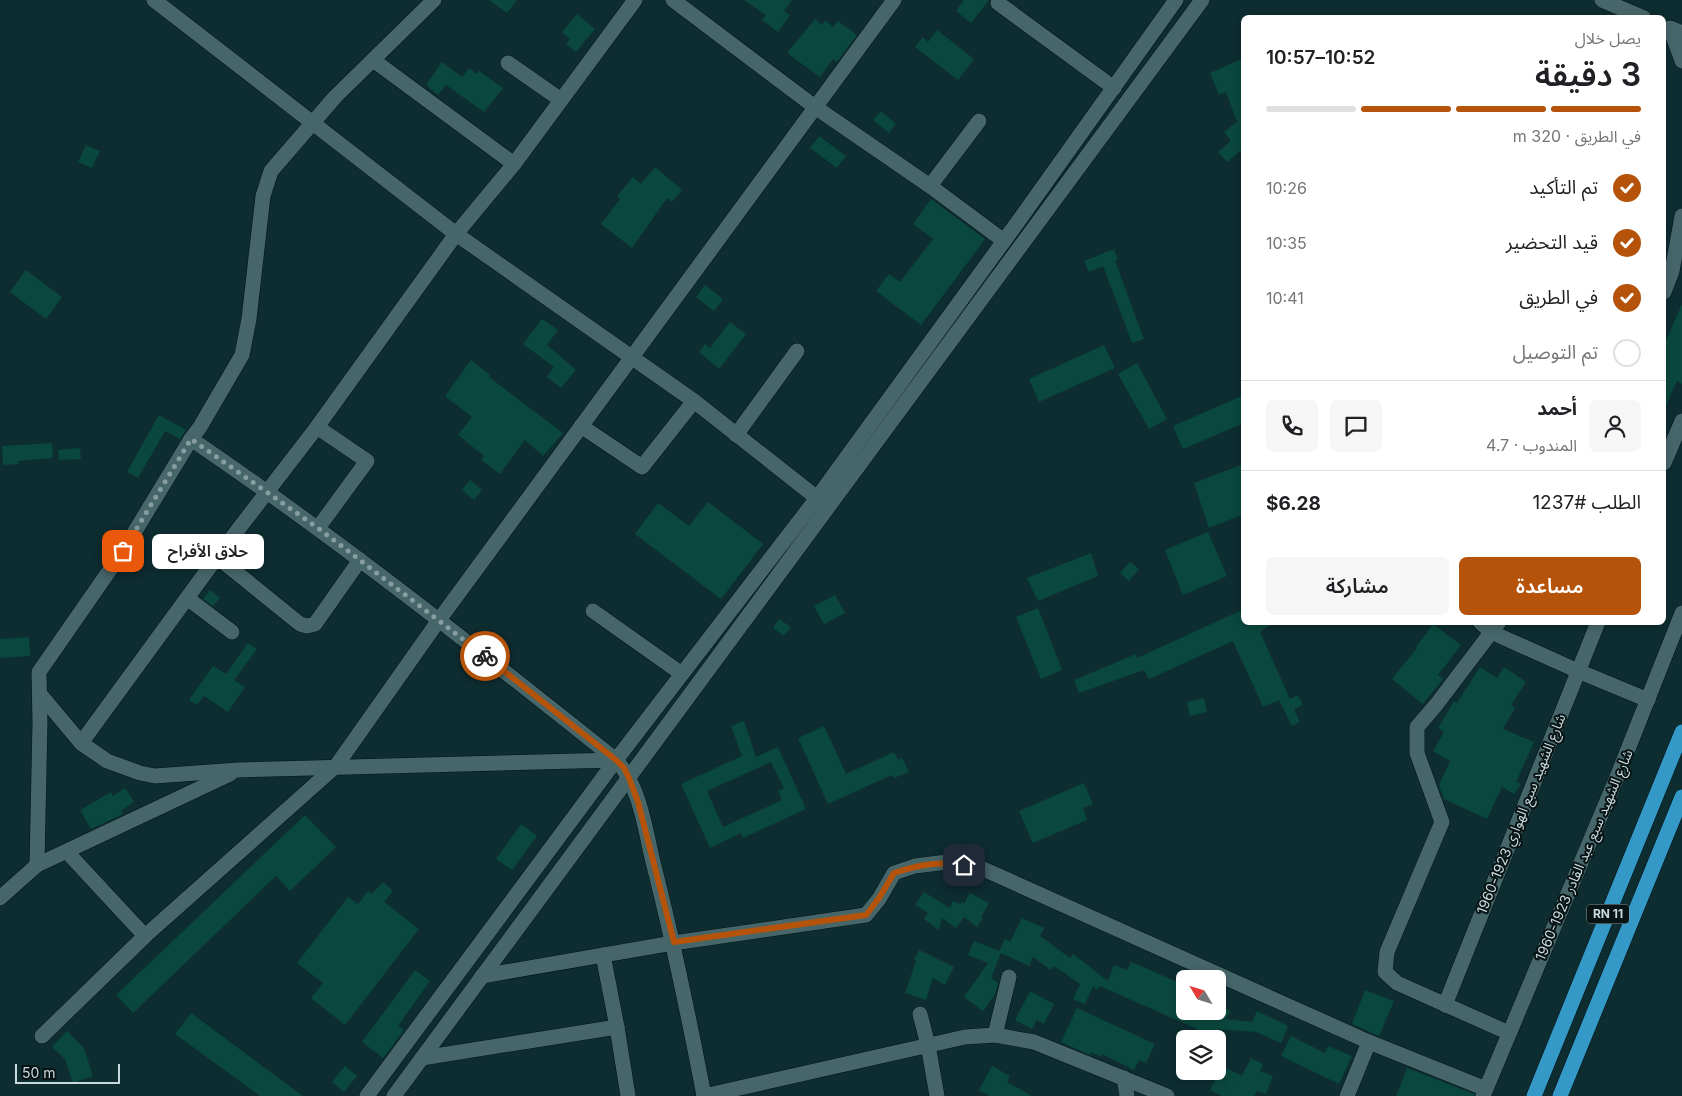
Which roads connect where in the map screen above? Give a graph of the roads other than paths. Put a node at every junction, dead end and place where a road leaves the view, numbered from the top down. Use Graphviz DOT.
graph roads {
  1 [pos="154,0"];
  2 [pos="434,0"];
  3 [pos="635,0"];
  4 [pos="673,0"];
  5 [pos="894,0"];
  6 [pos="1176,0"];
  7 [pos="1202,0"];
  8 [pos="1602,0"];
  9 [pos="998,3"];
  10 [pos="1637,15"];
  11 [pos="1672,29"];
  12 [pos="373,60"];
  13 [pos="1682,61"];
  14 [pos="508,63"];
  15 [pos="1114,88"];
  16 [pos="561,100"];
  17 [pos="815,107"];
  18 [pos="979,121"];
  19 [pos="312,123"];
  20 [pos="514,164"];
  21 [pos="930,186"];
  22 [pos="1682,216"];
  23 [pos="456,234"];
  24 [pos="1004,241"];
  25 [pos="1666,287"];
  26 [pos="797,351"];
  27 [pos="632,357"];
  28 [pos="694,401"];
  29 [pos="1682,421"];
  30 [pos="582,426"];
  31 [pos="317,427"];
  32 [pos="736,435"];
  33 [pos="191,439"];
  34 [pos="1666,458"];
  35 [pos="268,492"];
  36 [pos="823,501"];
  37 [pos="318,528"];
  38 [pos="217,557"];
  39 [pos="360,560"];
  40 [pos="186,598"];
  41 [pos="593,610"];
  42 [pos="1682,613"];
  43 [pos="439,620"];
  44 [pos="1597,625"];
  45 [pos="1490,626"];
  46 [pos="232,632"];
  47 [pos="1578,672"];
  48 [pos="682,674"];
  49 [pos="40,694"];
  50 [pos="1648,700"];
  51 [pos="1682,732"];
  52 [pos="81,743"];
  53 [pos="616,760"];
  54 [pos="336,766"];
  55 [pos="238,770"];
  56 [pos="629,778"];
  57 [pos="1682,797"];
  58 [pos="67,852"];
  59 [pos="37,865"];
  60 [pos="0,898"];
  61 [pos="145,936"];
  62 [pos="674,942"];
  63 [pos="603,955"];
  64 [pos="482,976"];
  65 [pos="1009,977"];
  66 [pos="1445,1005"];
  67 [pos="920,1014"];
  68 [pos="617,1027"];
  69 [pos="1509,1033"];
  70 [pos="995,1035"];
  71 [pos="42,1036"];
  72 [pos="1369,1042"];
  73 [pos="928,1045"];
  74 [pos="422,1058"];
  75 [pos="381,1077"];
  76 [pos="1124,1078"];
  77 [pos="396,1092"];
  78 [pos="1484,1092"];
  79 [pos="367,1096"];
  80 [pos="628,1096"];
  81 [pos="704,1096"];
  82 [pos="938,1096"];
  83 [pos="1126,1096"];
  84 [pos="1167,1096"];
  85 [pos="1347,1096"];
  86 [pos="1534,1096"];
  87 [pos="1560,1096"];
  1 -- 19 [label="street"];
  2 -- 12 [label="street"];
  3 -- 16 [label="street"];
  4 -- 17 [label="street"];
  5 -- 17 [label="street"];
  6 -- 15 [label="street"];
  7 -- 36 [label="street"];
  8 -- 10 [label="street"];
  9 -- 15 [label="street"];
  11 -- 13 [label="street"];
  12 -- 19 [label="street"];
  12 -- 20 [label="street"];
  14 -- 16 [label="street"];
  15 -- 24 [label="street"];
  16 -- 20 [label="street"];
  17 -- 21 [label="street"];
  17 -- 27 [label="street"];
  18 -- 21 [label="street"];
  19 -- 23 [label="street"];
  19 -- 33 [label="street"];
  20 -- 23 [label="street"];
  21 -- 24 [label="street"];
  22 -- 25 [label="street"];
  23 -- 27 [label="street"];
  23 -- 31 [label="street"];
  24 -- 36 [label="street"];
  26 -- 32 [label="street"];
  27 -- 28 [label="street"];
  27 -- 30 [label="street"];
  28 -- 30 [label="street"];
  28 -- 32 [label="street"];
  29 -- 34 [label="street"];
  30 -- 43 [label="street"];
  31 -- 35 [label="street"];
  31 -- 37 [label="street"];
  32 -- 36 [label="street"];
  33 -- 35 [label="street"];
  33 -- 49 [label="street"];
  35 -- 37 [label="street"];
  35 -- 38 [label="street"];
  36 -- 48 [label="street"];
  36 -- 56 [label="street"];
  37 -- 39 [label="street"];
  38 -- 39 [label="street"];
  38 -- 40 [label="street"];
  39 -- 43 [label="street"];
  40 -- 46 [label="street"];
  40 -- 52 [label="street"];
  41 -- 48 [label="street"];
  42 -- 50 [label="street, شارع الشهيد سبع عبد القادر 1923-1960"];
  43 -- 53 [label="street"];
  43 -- 54 [label="street"];
  44 -- 47 [label="street, شارع الشهيد سبع الهواري 1923-1960"];
  45 -- 47 [label="street"];
  45 -- 66 [label="street"];
  47 -- 50 [label="street"];
  47 -- 66 [label="street, شارع الشهيد سبع الهواري 1923-1960"];
  48 -- 53 [label="street"];
  49 -- 52 [label="street"];
  49 -- 59 [label="street"];
  50 -- 69 [label="street, شارع الشهيد سبع عبد القادر 1923-1960"];
  51 -- 86 [label="highway, RN 11"];
  52 -- 55 [label="street"];
  53 -- 54 [label="street"];
  53 -- 56 [label="street"];
  53 -- 75 [label="street"];
  54 -- 55 [label="street"];
  54 -- 61 [label="street"];
  55 -- 58 [label="street"];
  56 -- 62 [label="street"];
  56 -- 64 [label="street"];
  57 -- 87 [label="highway, RN 11"];
  58 -- 59 [label="street"];
  58 -- 61 [label="street"];
  59 -- 60 [label="street"];
  61 -- 71 [label="street"];
  62 -- 63 [label="street"];
  62 -- 72 [label="street"];
  62 -- 81 [label="street"];
  63 -- 64 [label="street"];
  63 -- 68 [label="street"];
  64 -- 74 [label="street"];
  65 -- 70 [label="street"];
  66 -- 69 [label="street"];
  67 -- 73 [label="street"];
  68 -- 74 [label="street"];
  68 -- 80 [label="street"];
  69 -- 78 [label="street, شارع الشهيد سبع عبد القادر 1923-1960"];
  70 -- 73 [label="street"];
  70 -- 76 [label="street"];
  72 -- 78 [label="street"];
  72 -- 85 [label="street"];
  73 -- 81 [label="street"];
  73 -- 82 [label="street"];
  74 -- 77 [label="street"];
  75 -- 77 [label="street"];
  75 -- 79 [label="street"];
  76 -- 83 [label="street"];
  76 -- 84 [label="street"];
}
